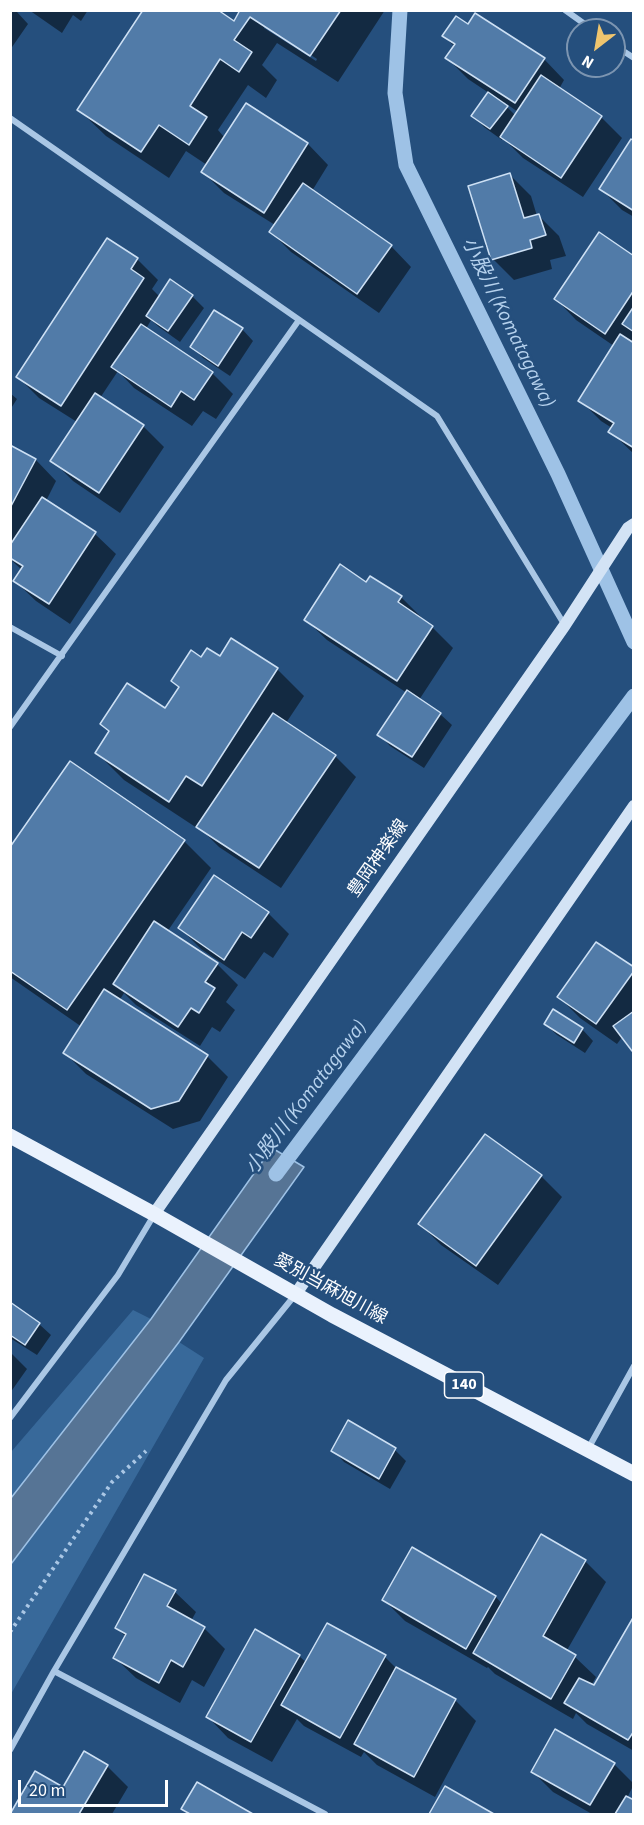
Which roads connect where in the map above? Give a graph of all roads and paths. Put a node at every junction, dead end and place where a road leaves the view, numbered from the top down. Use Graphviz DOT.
graph roads {
  1 [pos="10,118"];
  2 [pos="299,320"];
  3 [pos="631,526"];
  4 [pos="565,625"];
  5 [pos="10,627"];
  6 [pos="62,656"];
  7 [pos="10,727"];
  8 [pos="633,807"];
  9 [pos="10,1136"];
  10 [pos="154,1214"];
  11 [pos="295,1294"];
  12 [pos="633,1365"];
  13 [pos="10,1418"];
  14 [pos="588,1450"];
  15 [pos="147,1451"];
  16 [pos="633,1474"];
  17 [pos="10,1632"];
  18 [pos="54,1671"];
  19 [pos="10,1750"];
  20 [pos="325,1815"];
  1 -- 2 [label="street"];
  2 -- 4 [label="street"];
  2 -- 6 [label="street"];
  3 -- 4 [label="street, 豊岡神楽線"];
  4 -- 10 [label="street, 豊岡神楽線"];
  5 -- 6 [label="street"];
  6 -- 7 [label="street"];
  8 -- 11 [label="street"];
  9 -- 10 [label="main road, 愛別当麻旭川線 / 140"];
  10 -- 11 [label="main road, 愛別当麻旭川線 / 140"];
  10 -- 13 [label="street"];
  11 -- 14 [label="main road, 愛別当麻旭川線 / 140"];
  11 -- 18 [label="street"];
  12 -- 14 [label="street"];
  14 -- 16 [label="main road, 愛別当麻旭川線 / 140"];
  15 -- 17 [label="path"];
  18 -- 19 [label="street"];
  18 -- 20 [label="street"];
}
